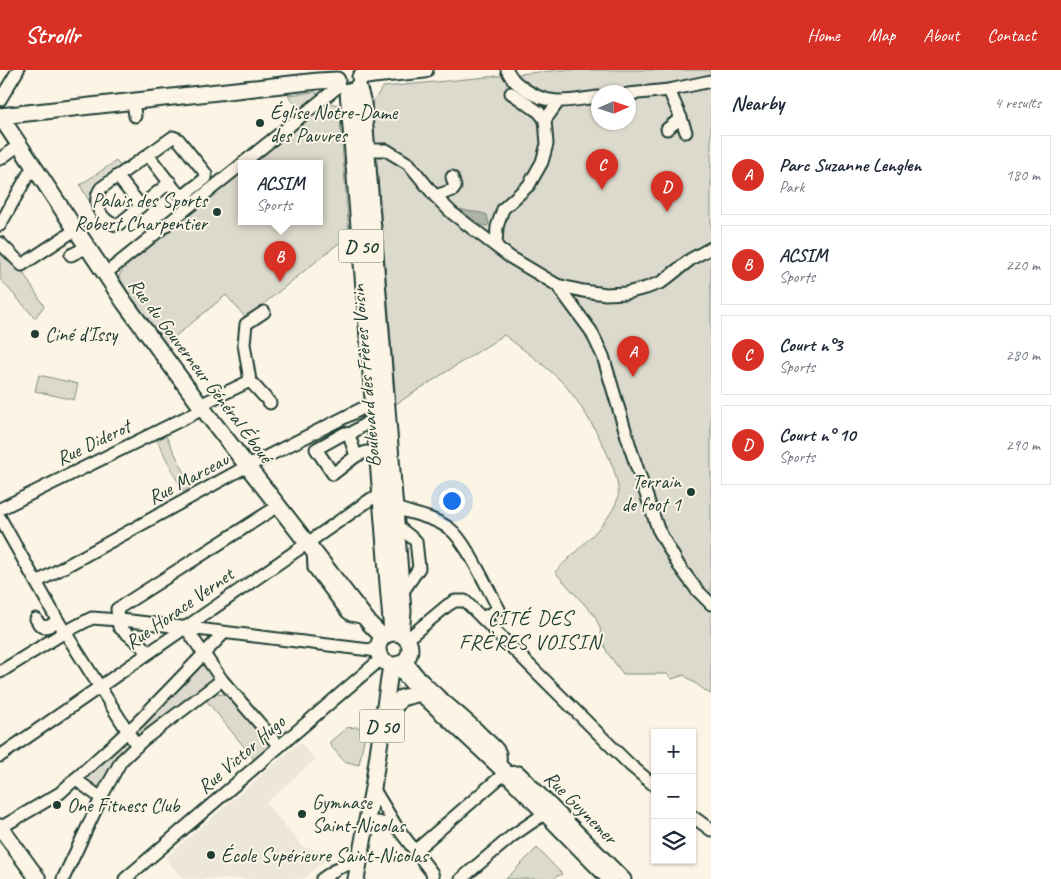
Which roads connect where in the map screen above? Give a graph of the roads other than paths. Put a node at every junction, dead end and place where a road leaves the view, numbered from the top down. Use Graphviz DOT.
graph roads {
  1 [pos="18,70"];
  2 [pos="426,70"];
  3 [pos="507,70"];
  4 [pos="349,80"];
  5 [pos="711,80"];
  6 [pos="669,90"];
  7 [pos="511,93"];
  8 [pos="636,93"];
  9 [pos="591,98"];
  10 [pos="0,100"];
  11 [pos="558,102"];
  12 [pos="0,116"];
  13 [pos="681,118"];
  14 [pos="545,120"];
  15 [pos="667,129"];
  16 [pos="686,132"];
  17 [pos="19,145"];
  18 [pos="367,150"];
  19 [pos="148,155"];
  20 [pos="0,159"];
  21 [pos="247,160"];
  22 [pos="33,166"];
  23 [pos="238,167"];
  24 [pos="117,176"];
  25 [pos="452,177"];
  26 [pos="170,182"];
  27 [pos="183,196"];
  28 [pos="435,196"];
  29 [pos="192,205"];
  30 [pos="141,206"];
  31 [pos="0,225"];
  32 [pos="497,226"];
  33 [pos="475,229"];
  34 [pos="75,230"];
  35 [pos="0,242"];
  36 [pos="496,246"];
  37 [pos="87,247"];
  38 [pos="711,248"];
  39 [pos="71,255"];
  40 [pos="106,274"];
  41 [pos="557,284"];
  42 [pos="264,312"];
  43 [pos="250,381"];
  44 [pos="270,403"];
  45 [pos="379,405"];
  46 [pos="204,409"];
  47 [pos="349,435"];
  48 [pos="378,453"];
  49 [pos="356,456"];
  50 [pos="248,467"];
  51 [pos="382,497"];
  52 [pos="278,506"];
  53 [pos="395,508"];
  54 [pos="0,509"];
  55 [pos="0,518"];
  56 [pos="310,546"];
  57 [pos="37,582"];
  58 [pos="711,604"];
  59 [pos="482,618"];
  60 [pos="36,619"];
  61 [pos="117,619"];
  62 [pos="58,621"];
  63 [pos="184,627"];
  64 [pos="65,632"];
  65 [pos="224,633"];
  66 [pos="393,649"];
  67 [pos="149,652"];
  68 [pos="203,654"];
  69 [pos="0,672"];
  70 [pos="222,680"];
  71 [pos="99,687"];
  72 [pos="421,693"];
  73 [pos="382,727"];
  74 [pos="127,732"];
  75 [pos="137,746"];
  76 [pos="279,746"];
  77 [pos="0,756"];
  78 [pos="502,769"];
  79 [pos="75,779"];
  80 [pos="651,783"];
  81 [pos="373,788"];
  82 [pos="101,798"];
  83 [pos="544,814"];
  84 [pos="696,819"];
  85 [pos="396,826"];
  86 [pos="366,827"];
  87 [pos="0,828"];
  88 [pos="711,830"];
  89 [pos="416,850"];
  90 [pos="596,858"];
  91 [pos="359,861"];
  92 [pos="38,879"];
  93 [pos="64,879"];
  94 [pos="125,879"];
  95 [pos="322,879"];
  96 [pos="356,879"];
  97 [pos="432,879"];
  98 [pos="461,879"];
  99 [pos="610,879"];
  100 [pos="625,879"];
  1 -- 10 [label="street"];
  2 -- 4 [label="main road"];
  3 -- 11 [label="street"];
  4 -- 12 [label="main road"];
  4 -- 18 [label="main road, Boulevard des Frères Voisin / D 50"];
  4 -- 21 [label="street"];
  4 -- 45 [label="main road, Boulevard des Frères Voisin / D 50"];
  5 -- 6 [label="street"];
  6 -- 8 [label="street"];
  6 -- 13 [label="street"];
  7 -- 14 [label="street"];
  9 -- 11 [label="street"];
  11 -- 14 [label="street"];
  12 -- 17 [label="main road, Rue du Gouverneur Général Éboué"];
  13 -- 15 [label="street"];
  13 -- 16 [label="street"];
  14 -- 32 [label="street"];
  17 -- 20 [label="street"];
  17 -- 22 [label="main road, Rue du Gouverneur Général Éboué"];
  18 -- 28 [label="street"];
  18 -- 45 [label="main road, Boulevard des Frères Voisin / D 50"];
  19 -- 24 [label="street"];
  19 -- 26 [label="street"];
  19 -- 27 [label="street"];
  22 -- 31 [label="street"];
  22 -- 34 [label="main road, Rue du Gouverneur Général Éboué"];
  23 -- 29 [label="street"];
  24 -- 30 [label="street"];
  24 -- 30 [label="street"];
  25 -- 28 [label="street"];
  26 -- 27 [label="street"];
  26 -- 30 [label="street"];
  27 -- 29 [label="street"];
  28 -- 33 [label="street"];
  29 -- 40 [label="street"];
  32 -- 33 [label="street"];
  32 -- 36 [label="street"];
  33 -- 36 [label="street"];
  34 -- 35 [label="street"];
  34 -- 37 [label="main road, Rue du Gouverneur Général Éboué"];
  36 -- 41 [label="street"];
  37 -- 39 [label="street"];
  37 -- 40 [label="main road, Rue du Gouverneur Général Éboué"];
  38 -- 41 [label="street"];
  40 -- 46 [label="main road, Rue du Gouverneur Général Éboué"];
  41 -- 58 [label="street"];
  42 -- 43 [label="street"];
  43 -- 44 [label="street"];
  43 -- 46 [label="street, Rue Diderot"];
  45 -- 47 [label="street"];
  45 -- 48 [label="main road, Boulevard des Frères Voisin / D 50"];
  45 -- 50 [label="street, Rue Marceau"];
  45 -- 53 [label="main road, Boulevard des Frères Voisin / D 50"];
  46 -- 50 [label="main road, Rue du Gouverneur Général Éboué"];
  46 -- 54 [label="street, Rue Diderot"];
  47 -- 49 [label="street"];
  47 -- 49 [label="street"];
  48 -- 49 [label="street"];
  48 -- 51 [label="main road, Boulevard des Frères Voisin / D 50"];
  50 -- 52 [label="main road, Rue du Gouverneur Général Éboué"];
  50 -- 57 [label="street, Rue Marceau"];
  51 -- 56 [label="street, Rue Horace Vernet"];
  51 -- 66 [label="main road, Boulevard des Frères Voisin / D 50"];
  52 -- 56 [label="main road, Rue du Gouverneur Général Éboué"];
  52 -- 61 [label="street"];
  53 -- 59 [label="street"];
  53 -- 66 [label="main road, Boulevard des Frères Voisin / D 50"];
  55 -- 57 [label="street"];
  56 -- 63 [label="street, Rue Horace Vernet"];
  56 -- 66 [label="main road, Rue du Gouverneur Général Éboué"];
  57 -- 62 [label="street"];
  59 -- 66 [label="street, Rue Victor Hugo"];
  59 -- 80 [label="street"];
  60 -- 62 [label="street"];
  61 -- 63 [label="street"];
  61 -- 64 [label="street"];
  61 -- 67 [label="street"];
  62 -- 64 [label="street"];
  63 -- 65 [label="street"];
  63 -- 67 [label="street, Rue Horace Vernet"];
  63 -- 68 [label="street"];
  64 -- 69 [label="street"];
  64 -- 71 [label="street"];
  65 -- 66 [label="street"];
  65 -- 68 [label="street"];
  66 -- 72 [label="main road, Rue Guynemer"];
  66 -- 73 [label="main road, D 50"];
  66 -- 76 [label="street, Rue Victor Hugo"];
  66 -- 78 [label="street, Rue Guynemer"];
  67 -- 71 [label="street, Rue Horace Vernet"];
  68 -- 70 [label="street"];
  68 -- 74 [label="street"];
  70 -- 75 [label="street"];
  70 -- 76 [label="street"];
  71 -- 74 [label="street"];
  71 -- 77 [label="street, Rue Horace Vernet"];
  72 -- 73 [label="main road"];
  72 -- 78 [label="main road, Rue Guynemer"];
  73 -- 81 [label="main road, D 50"];
  74 -- 75 [label="street"];
  74 -- 79 [label="street"];
  75 -- 82 [label="street"];
  76 -- 94 [label="street, Rue Victor Hugo"];
  78 -- 83 [label="main road, Rue Guynemer"];
  78 -- 89 [label="street"];
  78 -- 90 [label="street, Rue Guynemer"];
  79 -- 82 [label="street"];
  79 -- 87 [label="street"];
  81 -- 85 [label="street"];
  81 -- 86 [label="main road, D 50"];
  82 -- 93 [label="street"];
  83 -- 90 [label="main road, Rue Guynemer"];
  83 -- 98 [label="street"];
  84 -- 88 [label="street"];
  85 -- 86 [label="street"];
  85 -- 89 [label="street"];
  86 -- 91 [label="main road, D 50"];
  87 -- 92 [label="main road"];
  89 -- 97 [label="street"];
  90 -- 99 [label="main road, Rue Guynemer"];
  90 -- 100 [label="street, Rue Guynemer"];
  91 -- 95 [label="street"];
  91 -- 96 [label="main road, D 50"];
}
